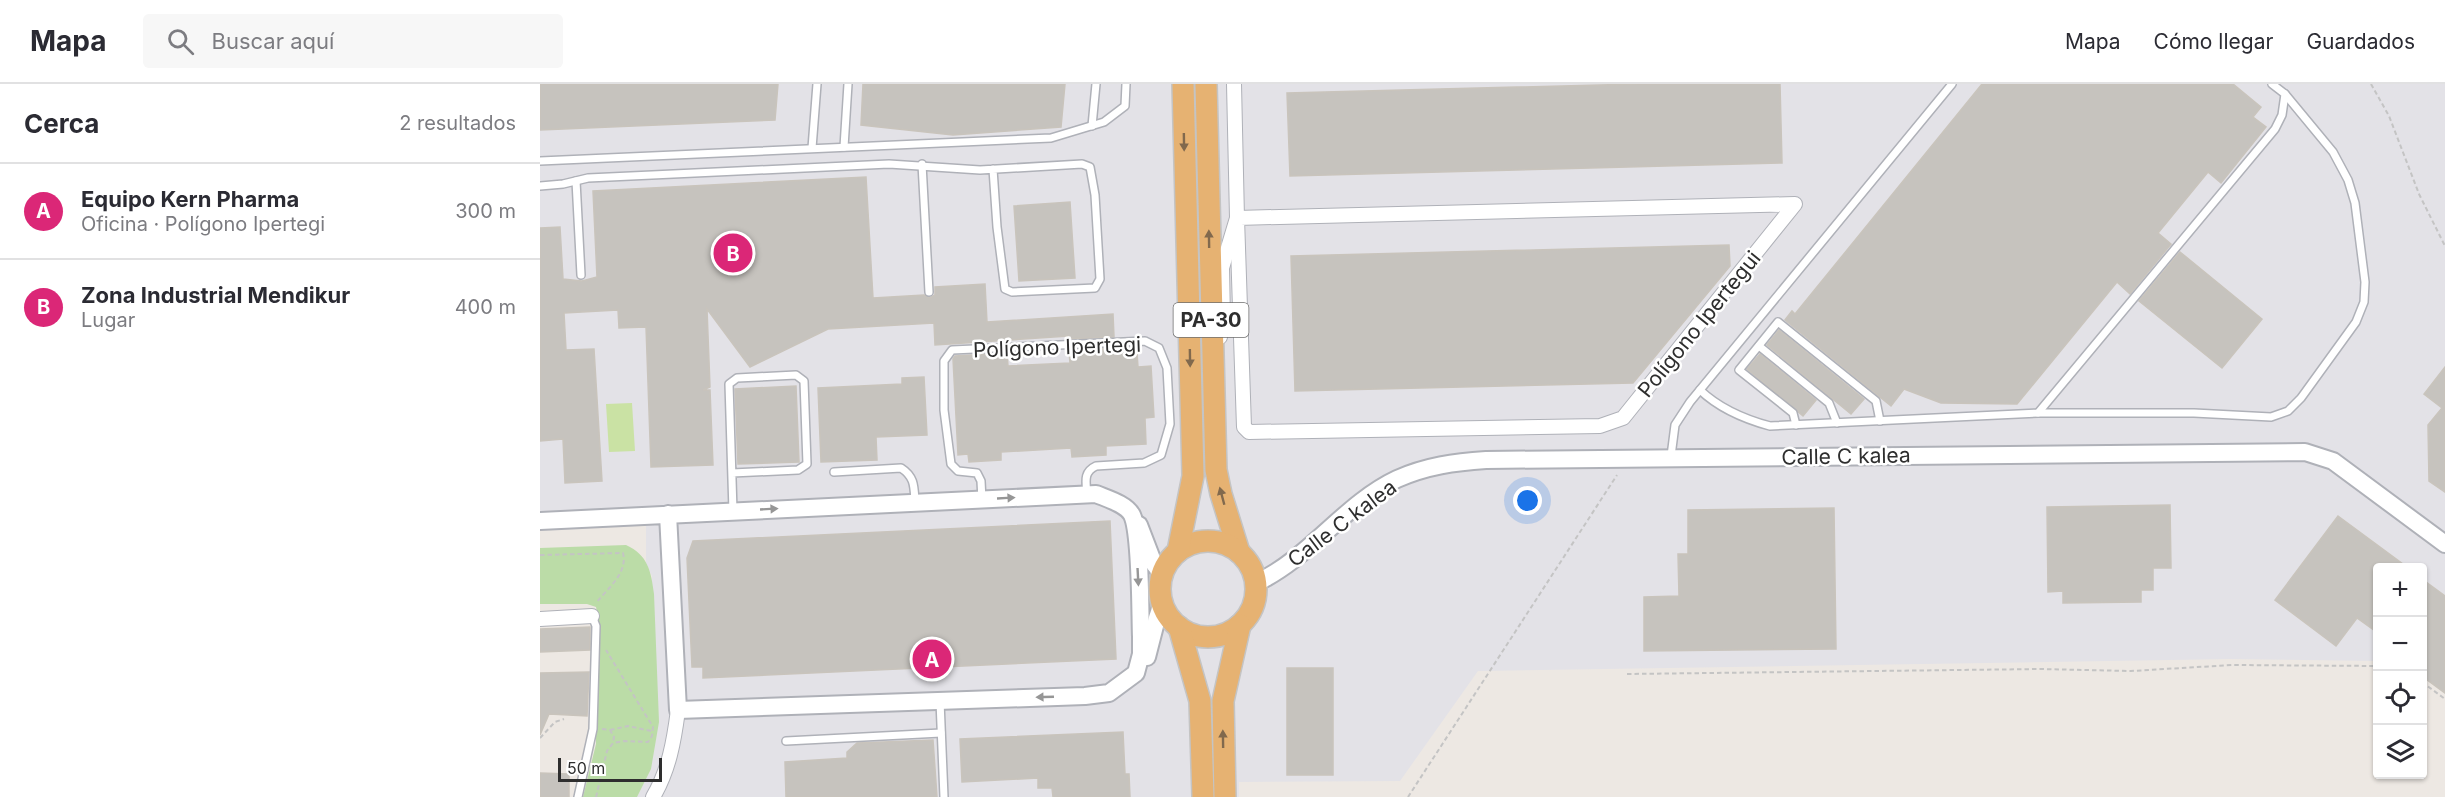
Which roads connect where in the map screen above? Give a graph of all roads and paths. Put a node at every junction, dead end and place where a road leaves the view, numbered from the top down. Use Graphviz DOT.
graph roads {
  1 [pos="817,84"];
  2 [pos="848,84"];
  3 [pos="1096,84"];
  4 [pos="1126,84"];
  5 [pos="1183,84"];
  6 [pos="1206,84"];
  7 [pos="1234,84"];
  8 [pos="1952,84"];
  9 [pos="2272,84"];
  10 [pos="2370,84"];
  11 [pos="2285,94"];
  12 [pos="1092,126"];
  13 [pos="844,147"];
  14 [pos="812,148"];
  15 [pos="542,161"];
  16 [pos="922,164"];
  17 [pos="993,169"];
  18 [pos="576,182"];
  19 [pos="540,186"];
  20 [pos="1237,218"];
  21 [pos="2445,246"];
  22 [pos="581,275"];
  23 [pos="929,292"];
  24 [pos="1759,346"];
  25 [pos="1213,378"];
  26 [pos="1700,390"];
  27 [pos="2038,413"];
  28 [pos="1880,421"];
  29 [pos="1837,423"];
  30 [pos="1796,425"];
  31 [pos="1671,459"];
  32 [pos="1620,460"];
  33 [pos="834,472"];
  34 [pos="732,473"];
  35 [pos="1087,495"];
  36 [pos="982,500"];
  37 [pos="915,502"];
  38 [pos="733,511"];
  39 [pos="668,514"];
  40 [pos="1132,514"];
  41 [pos="540,521"];
  42 [pos="2445,544"];
  43 [pos="1178,551"];
  44 [pos="1239,552"];
  45 [pos="540,555"];
  46 [pos="1162,574"];
  47 [pos="1256,583"];
  48 [pos="1162,603"];
  49 [pos="593,610"];
  50 [pos="540,619"];
  51 [pos="1240,625"];
  52 [pos="1179,627"];
  53 [pos="603,646"];
  54 [pos="2373,666"];
  55 [pos="1136,674"];
  56 [pos="1627,674"];
  57 [pos="2427,686"];
  58 [pos="2445,699"];
  59 [pos="940,701"];
  60 [pos="678,710"];
  61 [pos="564,718"];
  62 [pos="593,729"];
  63 [pos="610,730"];
  64 [pos="652,731"];
  65 [pos="941,733"];
  66 [pos="540,738"];
  67 [pos="786,741"];
  68 [pos="613,743"];
  69 [pos="578,797"];
  70 [pos="596,797"];
  71 [pos="653,797"];
  72 [pos="944,797"];
  73 [pos="1203,797"];
  74 [pos="1225,797"];
  75 [pos="1408,797"];
  1 -- 14 [label="lane"];
  2 -- 13 [label="lane"];
  3 -- 12 [label="lane"];
  4 -- 12 [label="lane"];
  5 -- 43 [label="highway, PA-30, one-way"];
  25 -- 6 [label="highway, PA-30, one-way"];
  7 -- 20 [label="street"];
  8 -- 26 [label="lane"];
  9 -- 11 [label="lane"];
  10 -- 21 [label="path"];
  11 -- 27 [label="lane"];
  11 -- 27 [label="lane"];
  12 -- 13 [label="lane"];
  13 -- 14 [label="lane"];
  14 -- 15 [label="lane"];
  16 -- 17 [label="lane"];
  16 -- 18 [label="lane"];
  16 -- 23 [label="lane"];
  17 -- 17 [label="lane"];
  18 -- 19 [label="lane"];
  18 -- 22 [label="lane"];
  20 -- 20 [label="street, Polígono Ipertegui"];
  20 -- 25 [label="street"];
  24 -- 28 [label="lane"];
  24 -- 29 [label="lane"];
  24 -- 30 [label="lane"];
  44 -- 25 [label="highway, PA-30, one-way"];
  26 -- 30 [label="lane"];
  26 -- 31 [label="lane"];
  27 -- 28 [label="lane"];
  28 -- 29 [label="lane"];
  29 -- 30 [label="lane"];
  31 -- 32 [label="street, Calle C kalea"];
  31 -- 42 [label="street, Calle C kalea"];
  32 -- 47 [label="street, Calle C kalea"];
  32 -- 75 [label="path"];
  33 -- 37 [label="lane"];
  34 -- 34 [label="lane"];
  34 -- 38 [label="lane"];
  36 -- 35 [label="street, one-way"];
  35 -- 36 [label="lane, Polígono Ipertegi"];
  35 -- 40 [label="street"];
  36 -- 37 [label="street"];
  38 -- 37 [label="street, one-way"];
  38 -- 39 [label="street"];
  39 -- 41 [label="street"];
  39 -- 60 [label="street"];
  40 -- 46 [label="street"];
  40 -- 55 [label="street, one-way"];
  43 -- 44 [label="highway"];
  43 -- 46 [label="highway, PA-30"];
  44 -- 47 [label="highway, PA-30"];
  45 -- 49 [label="path"];
  46 -- 48 [label="highway"];
  47 -- 51 [label="highway"];
  48 -- 52 [label="highway"];
  48 -- 55 [label="street"];
  49 -- 50 [label="street"];
  49 -- 62 [label="lane"];
  51 -- 52 [label="highway"];
  74 -- 51 [label="highway, one-way"];
  52 -- 73 [label="highway"];
  53 -- 64 [label="path"];
  54 -- 56 [label="path"];
  55 -- 59 [label="street, one-way"];
  57 -- 58 [label="path"];
  59 -- 60 [label="street"];
  59 -- 65 [label="lane"];
  60 -- 71 [label="street"];
  61 -- 66 [label="path"];
  62 -- 63 [label="path"];
  62 -- 69 [label="lane"];
  63 -- 64 [label="path"];
  63 -- 68 [label="path"];
  64 -- 68 [label="path"];
  65 -- 67 [label="lane"];
  65 -- 72 [label="lane"];
  68 -- 70 [label="path"];
}
